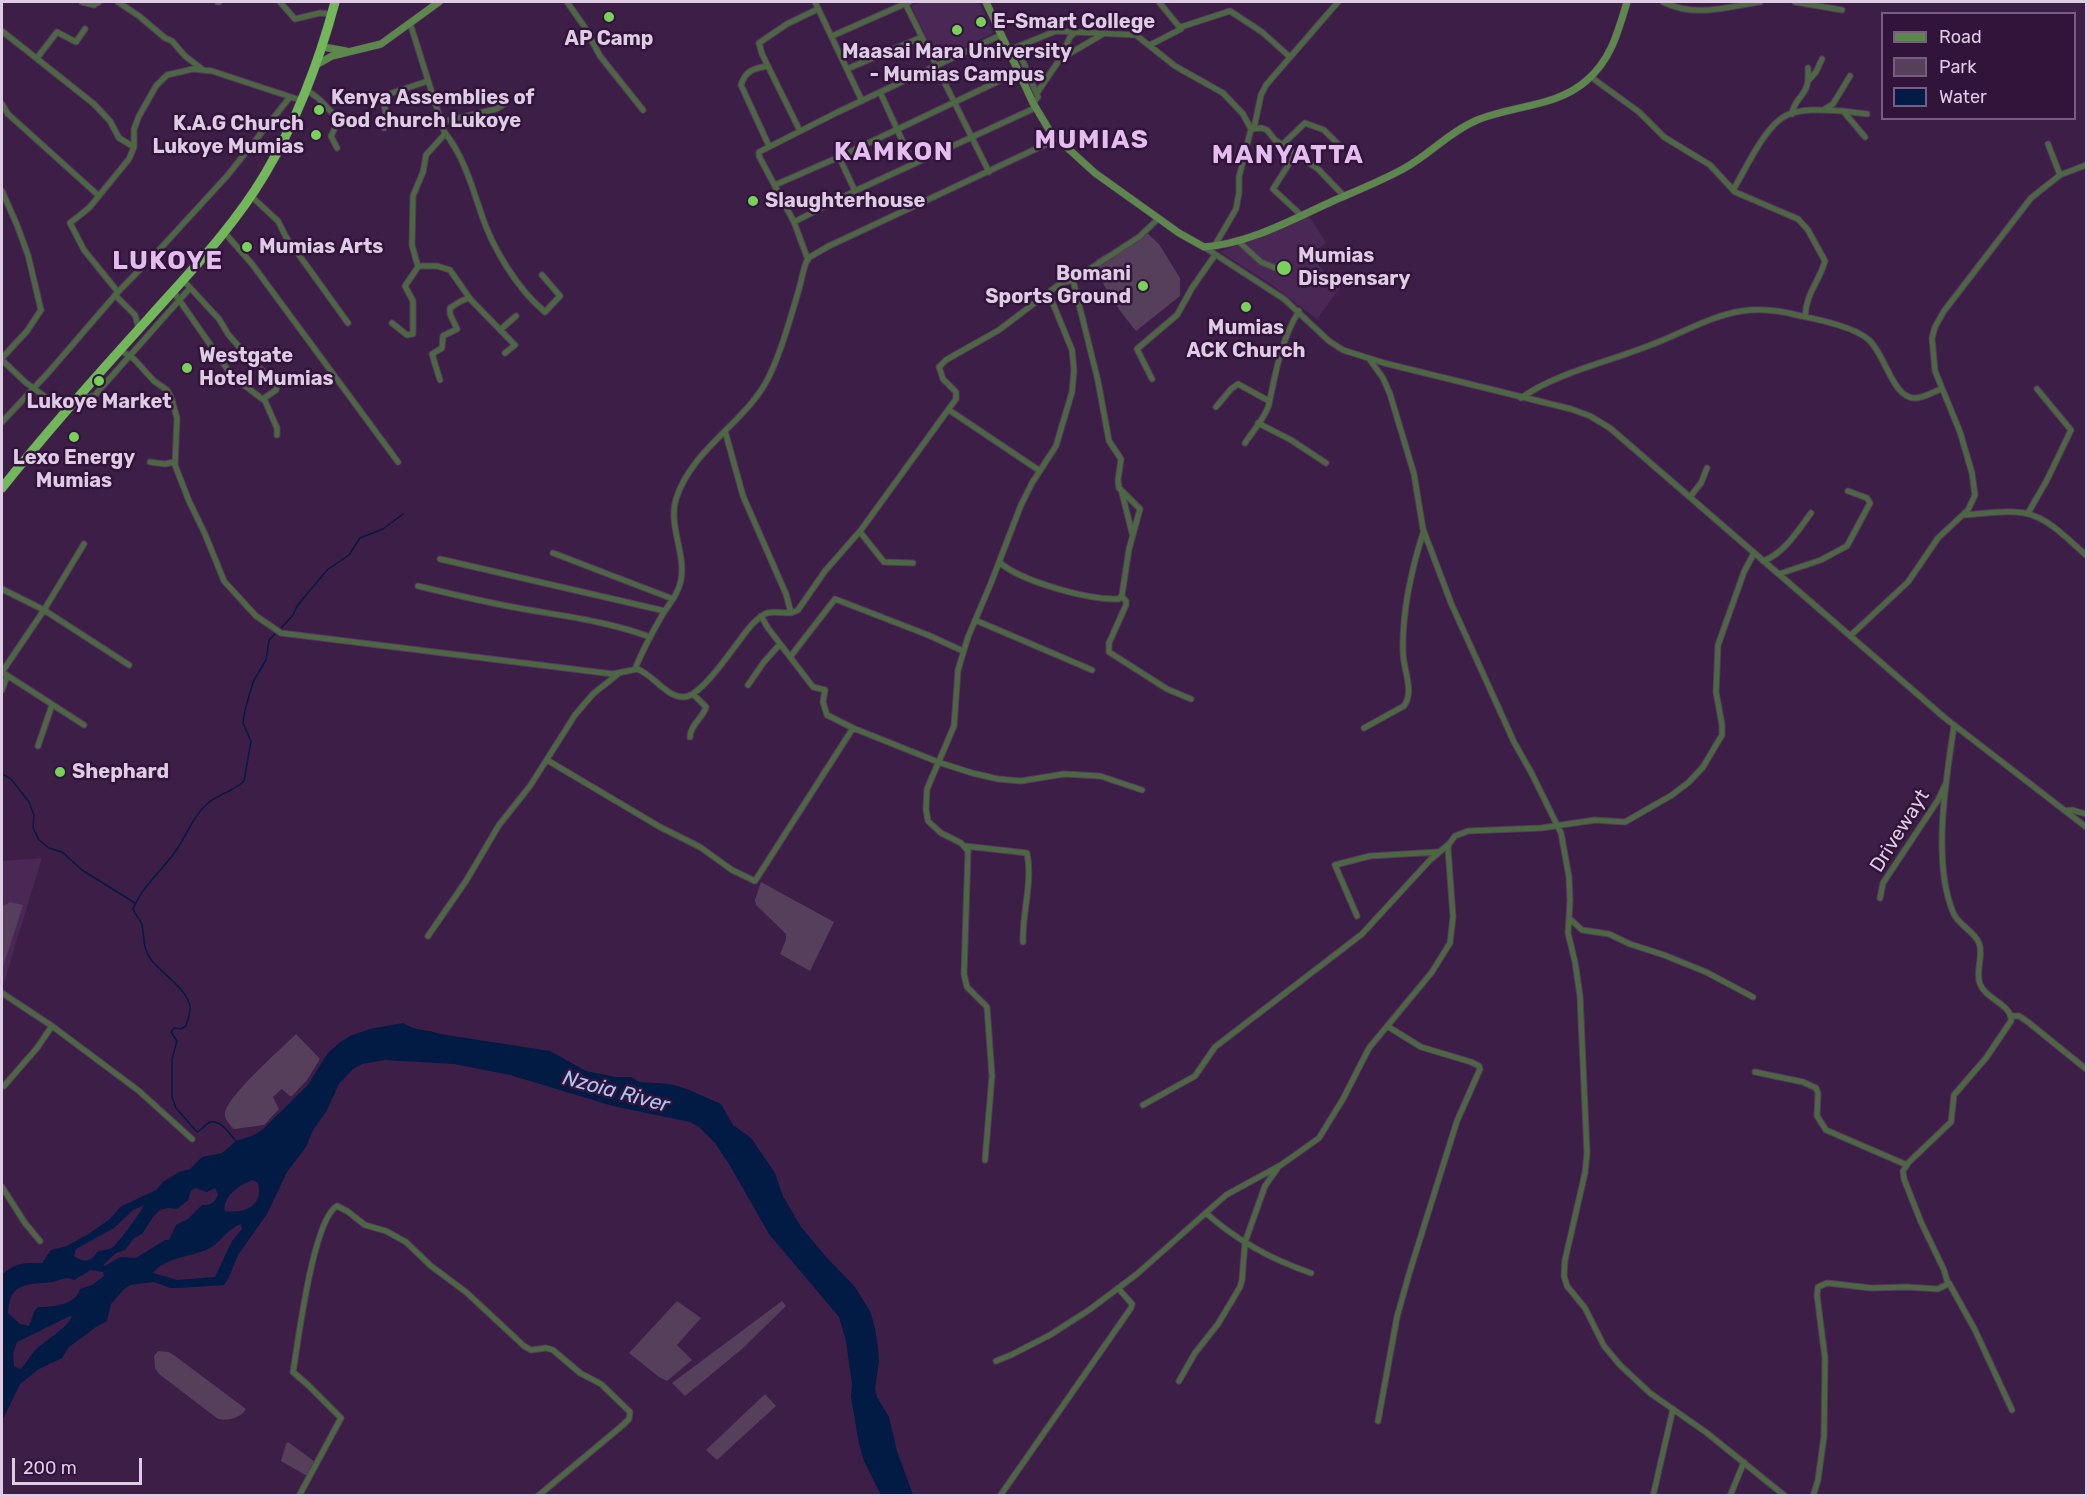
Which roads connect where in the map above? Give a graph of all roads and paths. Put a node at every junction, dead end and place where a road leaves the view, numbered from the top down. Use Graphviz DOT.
graph roads {
  1 [pos="82,2"];
  2 [pos="99,2"];
  3 [pos="118,2"];
  4 [pos="280,2"];
  5 [pos="335,2"];
  6 [pos="439,2"];
  7 [pos="567,2"];
  8 [pos="986,2"];
  9 [pos="1159,2"];
  10 [pos="1338,2"];
  11 [pos="1663,2"];
  12 [pos="1760,2"];
  13 [pos="1795,2"];
  14 [pos="817,3"];
  15 [pos="904,3"];
  16 [pos="1624,4"];
  17 [pos="1842,10"];
  18 [pos="332,14"];
  19 [pos="410,24"];
  20 [pos="1181,27"];
  21 [pos="85,29"];
  22 [pos="2,31"];
  23 [pos="1076,31"];
  24 [pos="1104,33"];
  25 [pos="1001,35"];
  26 [pos="832,36"];
  27 [pos="922,37"];
  28 [pos="1150,45"];
  29 [pos="323,47"];
  30 [pos="1017,47"];
  31 [pos="1009,50"];
  32 [pos="352,52"];
  33 [pos="1290,57"];
  34 [pos="38,58"];
  35 [pos="1060,59"];
  36 [pos="1822,59"];
  37 [pos="316,65"];
  38 [pos="768,66"];
  39 [pos="936,66"];
  40 [pos="1808,68"];
  41 [pos="202,69"];
  42 [pos="847,69"];
  43 [pos="1018,72"];
  44 [pos="1850,76"];
  45 [pos="1591,77"];
  46 [pos="428,81"];
  47 [pos="1808,81"];
  48 [pos="307,90"];
  49 [pos="880,92"];
  50 [pos="1037,93"];
  51 [pos="290,97"];
  52 [pos="303,101"];
  53 [pos="862,101"];
  54 [pos="506,103"];
  55 [pos="955,103"];
  56 [pos="1034,106"];
  57 [pos="2,108"];
  58 [pos="643,110"];
  59 [pos="1824,110"];
  60 [pos="1843,111"];
  61 [pos="1792,114"];
  62 [pos="1867,114"];
  63 [pos="442,122"];
  64 [pos="384,129"];
  65 [pos="1252,129"];
  66 [pos="897,130"];
  67 [pos="800,131"];
  68 [pos="446,133"];
  69 [pos="972,137"];
  70 [pos="1865,137"];
  71 [pos="1057,139"];
  72 [pos="1283,144"];
  73 [pos="2048,144"];
  74 [pos="769,146"];
  75 [pos="1340,146"];
  76 [pos="134,147"];
  77 [pos="337,148"];
  78 [pos="1296,153"];
  79 [pos="839,157"];
  80 [pos="913,164"];
  81 [pos="2086,165"];
  82 [pos="990,172"];
  83 [pos="2060,176"];
  84 [pos="775,185"];
  85 [pos="2,190"];
  86 [pos="1733,190"];
  87 [pos="855,191"];
  88 [pos="99,196"];
  89 [pos="251,196"];
  90 [pos="1344,196"];
  91 [pos="1301,215"];
  92 [pos="1159,218"];
  93 [pos="794,222"];
  94 [pos="224,232"];
  95 [pos="1238,241"];
  96 [pos="1215,245"];
  97 [pos="1203,246"];
  98 [pos="1215,255"];
  99 [pos="808,260"];
  100 [pos="418,266"];
  101 [pos="1285,272"];
  102 [pos="542,275"];
  103 [pos="183,280"];
  104 [pos="1073,280"];
  105 [pos="190,288"];
  106 [pos="172,291"];
  107 [pos="116,293"];
  108 [pos="1048,294"];
  109 [pos="470,298"];
  110 [pos="180,300"];
  111 [pos="159,307"];
  112 [pos="1299,311"];
  113 [pos="166,314"];
  114 [pos="516,316"];
  115 [pos="1805,317"];
  116 [pos="147,320"];
  117 [pos="348,323"];
  118 [pos="392,323"];
  119 [pos="154,327"];
  120 [pos="500,330"];
  121 [pos="140,332"];
  122 [pos="123,347"];
  123 [pos="132,353"];
  124 [pos="505,353"];
  125 [pos="2,359"];
  126 [pos="1370,360"];
  127 [pos="103,369"];
  128 [pos="113,377"];
  129 [pos="1152,378"];
  130 [pos="441,380"];
  131 [pos="33,387"];
  132 [pos="1941,389"];
  133 [pos="2037,389"];
  134 [pos="82,394"];
  135 [pos="1521,398"];
  136 [pos="263,399"];
  137 [pos="1269,401"];
  138 [pos="1216,407"];
  139 [pos="949,410"];
  140 [pos="66,412"];
  141 [pos="2,422"];
  142 [pos="1258,423"];
  143 [pos="725,431"];
  144 [pos="277,435"];
  145 [pos="1245,443"];
  146 [pos="150,462"];
  147 [pos="174,462"];
  148 [pos="398,462"];
  149 [pos="1326,463"];
  150 [pos="1707,468"];
  151 [pos="1040,471"];
  152 [pos="2,488"];
  153 [pos="1848,491"];
  154 [pos="1122,493"];
  155 [pos="1690,497"];
  156 [pos="1811,513"];
  157 [pos="2028,513"];
  158 [pos="1963,515"];
  159 [pos="1423,531"];
  160 [pos="860,532"];
  161 [pos="1133,534"];
  162 [pos="84,544"];
  163 [pos="553,553"];
  164 [pos="1755,553"];
  165 [pos="2086,555"];
  166 [pos="440,559"];
  167 [pos="1763,561"];
  168 [pos="999,562"];
  169 [pos="913,563"];
  170 [pos="1779,574"];
  171 [pos="418,586"];
  172 [pos="2,589"];
  173 [pos="1122,597"];
  174 [pos="673,599"];
  175 [pos="44,610"];
  176 [pos="665,610"];
  177 [pos="791,613"];
  178 [pos="761,616"];
  179 [pos="975,620"];
  180 [pos="1850,636"];
  181 [pos="650,637"];
  182 [pos="780,645"];
  183 [pos="963,651"];
  184 [pos="790,657"];
  185 [pos="129,665"];
  186 [pos="635,669"];
  187 [pos="1092,670"];
  188 [pos="2,672"];
  189 [pos="618,674"];
  190 [pos="7,676"];
  191 [pos="748,685"];
  192 [pos="2,690"];
  193 [pos="693,694"];
  194 [pos="1191,699"];
  195 [pos="52,705"];
  196 [pos="84,725"];
  197 [pos="1954,726"];
  198 [pos="853,728"];
  199 [pos="1365,728"];
  200 [pos="690,737"];
  201 [pos="38,746"];
  202 [pos="547,760"];
  203 [pos="938,762"];
  204 [pos="1947,781"];
  205 [pos="1142,790"];
  206 [pos="2064,811"];
  207 [pos="2086,814"];
  208 [pos="1557,826"];
  209 [pos="2086,827"];
  210 [pos="1449,844"];
  211 [pos="965,846"];
  212 [pos="1438,852"];
  213 [pos="1880,898"];
  214 [pos="1357,916"];
  215 [pos="1569,918"];
  216 [pos="428,936"];
  217 [pos="1023,942"];
  218 [pos="2,993"];
  219 [pos="1753,997"];
  220 [pos="2012,1016"];
  221 [pos="52,1026"];
  222 [pos="1388,1026"];
  223 [pos="2086,1069"];
  224 [pos="1755,1072"];
  225 [pos="4,1086"];
  226 [pos="1143,1105"];
  227 [pos="192,1139"];
  228 [pos="985,1160"];
  229 [pos="1281,1165"];
  230 [pos="1907,1165"];
  231 [pos="2,1187"];
  232 [pos="1206,1213"];
  233 [pos="40,1241"];
  234 [pos="1245,1242"];
  235 [pos="1311,1273"];
  236 [pos="1949,1283"];
  237 [pos="1118,1288"];
  238 [pos="996,1361"];
  239 [pos="1179,1382"];
  240 [pos="1673,1409"];
  241 [pos="2012,1410"];
  242 [pos="1378,1422"];
  243 [pos="1744,1462"];
  244 [pos="299,1496"];
  245 [pos="538,1496"];
  246 [pos="1000,1496"];
  247 [pos="1653,1496"];
  248 [pos="1730,1496"];
  249 [pos="1785,1496"];
  250 [pos="1814,1496"];
  1 -- 2 [label="street"];
  3 -- 41 [label="street"];
  4 -- 18 [label="street"];
  5 -- 18 [label="highway"];
  6 -- 19 [label="street"];
  7 -- 58 [label="street"];
  8 -- 25 [label="street"];
  9 -- 20 [label="street"];
  10 -- 33 [label="street"];
  11 -- 12 [label="street"];
  13 -- 17 [label="street"];
  14 -- 26 [label="street"];
  14 -- 38 [label="street"];
  15 -- 26 [label="street"];
  15 -- 27 [label="street"];
  16 -- 45 [label="street"];
  18 -- 29 [label="highway"];
  19 -- 32 [label="street"];
  19 -- 46 [label="street"];
  20 -- 28 [label="street"];
  20 -- 33 [label="street"];
  21 -- 34 [label="street"];
  22 -- 34 [label="street"];
  23 -- 24 [label="street"];
  23 -- 30 [label="street"];
  23 -- 35 [label="street"];
  24 -- 28 [label="street"];
  24 -- 35 [label="street"];
  25 -- 31 [label="street"];
  25 -- 39 [label="street"];
  26 -- 42 [label="street"];
  27 -- 39 [label="street"];
  27 -- 42 [label="street"];
  28 -- 65 [label="street"];
  29 -- 32 [label="street"];
  29 -- 37 [label="highway"];
  30 -- 31 [label="street"];
  30 -- 50 [label="street"];
  31 -- 43 [label="street"];
  32 -- 37 [label="street"];
  33 -- 65 [label="street"];
  34 -- 76 [label="street"];
  35 -- 50 [label="street"];
  36 -- 47 [label="street"];
  37 -- 48 [label="highway"];
  38 -- 67 [label="street"];
  38 -- 74 [label="street"];
  39 -- 49 [label="street"];
  39 -- 55 [label="street"];
  40 -- 47 [label="street"];
  41 -- 51 [label="street"];
  41 -- 76 [label="street"];
  42 -- 53 [label="street"];
  43 -- 55 [label="street"];
  43 -- 56 [label="street"];
  44 -- 59 [label="street"];
  45 -- 86 [label="street"];
  45 -- 90 [label="street"];
  46 -- 63 [label="street"];
  46 -- 64 [label="street"];
  47 -- 61 [label="street"];
  48 -- 52 [label="highway"];
  48 -- 77 [label="street"];
  49 -- 53 [label="street"];
  49 -- 66 [label="street"];
  50 -- 56 [label="street"];
  51 -- 52 [label="street"];
  51 -- 107 [label="street"];
  52 -- 89 [label="highway"];
  53 -- 67 [label="street"];
  54 -- 63 [label="street"];
  55 -- 66 [label="street"];
  55 -- 69 [label="street"];
  56 -- 69 [label="street"];
  56 -- 71 [label="street"];
  57 -- 88 [label="street"];
  59 -- 60 [label="street"];
  59 -- 61 [label="street"];
  60 -- 62 [label="street"];
  60 -- 70 [label="street"];
  61 -- 86 [label="street"];
  63 -- 68 [label="street"];
  65 -- 72 [label="street"];
  65 -- 96 [label="street"];
  66 -- 79 [label="street"];
  66 -- 80 [label="street"];
  67 -- 74 [label="street"];
  68 -- 100 [label="street"];
  68 -- 102 [label="street"];
  69 -- 80 [label="street"];
  69 -- 82 [label="street"];
  71 -- 82 [label="street"];
  71 -- 92 [label="street"];
  72 -- 75 [label="street"];
  72 -- 78 [label="street"];
  73 -- 83 [label="street"];
  74 -- 84 [label="street"];
  76 -- 88 [label="street"];
  78 -- 90 [label="street"];
  78 -- 91 [label="street"];
  79 -- 84 [label="street"];
  79 -- 87 [label="street"];
  80 -- 87 [label="street"];
  81 -- 83 [label="street"];
  82 -- 99 [label="street"];
  83 -- 132 [label="street"];
  84 -- 93 [label="street"];
  85 -- 125 [label="street"];
  86 -- 115 [label="street"];
  87 -- 93 [label="street"];
  88 -- 107 [label="street"];
  89 -- 94 [label="highway"];
  89 -- 117 [label="street"];
  90 -- 91 [label="street"];
  91 -- 95 [label="street"];
  92 -- 97 [label="street"];
  92 -- 104 [label="street"];
  93 -- 99 [label="street"];
  94 -- 103 [label="highway"];
  94 -- 148 [label="street"];
  95 -- 96 [label="street"];
  95 -- 101 [label="street"];
  96 -- 97 [label="street"];
  97 -- 98 [label="street"];
  98 -- 112 [label="street"];
  98 -- 129 [label="street"];
  99 -- 143 [label="street"];
  100 -- 109 [label="street"];
  100 -- 118 [label="street"];
  103 -- 105 [label="street"];
  103 -- 106 [label="highway"];
  104 -- 108 [label="street"];
  104 -- 154 [label="street"];
  105 -- 110 [label="street"];
  105 -- 136 [label="street"];
  106 -- 110 [label="street"];
  106 -- 111 [label="highway"];
  107 -- 121 [label="street"];
  107 -- 131 [label="street"];
  108 -- 139 [label="street"];
  108 -- 151 [label="street"];
  109 -- 120 [label="street"];
  109 -- 130 [label="street"];
  110 -- 113 [label="street"];
  110 -- 136 [label="street"];
  111 -- 113 [label="street"];
  111 -- 116 [label="highway"];
  112 -- 126 [label="street"];
  112 -- 137 [label="street"];
  113 -- 119 [label="street"];
  114 -- 120 [label="street"];
  115 -- 132 [label="street"];
  115 -- 135 [label="street"];
  116 -- 119 [label="street"];
  116 -- 121 [label="highway"];
  119 -- 121 [label="street"];
  120 -- 124 [label="street"];
  121 -- 122 [label="highway"];
  121 -- 123 [label="street"];
  122 -- 123 [label="street"];
  122 -- 127 [label="highway"];
  123 -- 128 [label="street"];
  123 -- 147 [label="street"];
  125 -- 131 [label="street"];
  126 -- 135 [label="street"];
  126 -- 159 [label="street"];
  127 -- 128 [label="street"];
  127 -- 134 [label="highway"];
  128 -- 134 [label="street"];
  131 -- 140 [label="street"];
  131 -- 141 [label="street"];
  132 -- 158 [label="street"];
  133 -- 157 [label="street"];
  134 -- 140 [label="highway"];
  135 -- 155 [label="street"];
  136 -- 144 [label="street"];
  137 -- 138 [label="street"];
  137 -- 142 [label="street"];
  139 -- 151 [label="street"];
  139 -- 160 [label="street"];
  140 -- 152 [label="highway"];
  142 -- 145 [label="street"];
  142 -- 149 [label="street"];
  143 -- 174 [label="street"];
  143 -- 177 [label="street"];
  146 -- 147 [label="street"];
  147 -- 189 [label="street"];
  150 -- 155 [label="street"];
  151 -- 168 [label="street"];
  153 -- 170 [label="street"];
  154 -- 161 [label="street"];
  154 -- 161 [label="street"];
  155 -- 164 [label="street"];
  156 -- 167 [label="street"];
  157 -- 158 [label="street"];
  157 -- 165 [label="street"];
  158 -- 180 [label="street"];
  159 -- 199 [label="street"];
  159 -- 208 [label="street"];
  160 -- 169 [label="street"];
  160 -- 177 [label="street"];
  161 -- 173 [label="street"];
  162 -- 175 [label="street"];
  163 -- 174 [label="street"];
  164 -- 167 [label="street"];
  164 -- 208 [label="street"];
  166 -- 176 [label="street"];
  167 -- 170 [label="street"];
  168 -- 173 [label="street"];
  168 -- 179 [label="street"];
  170 -- 180 [label="street"];
  171 -- 181 [label="street"];
  172 -- 175 [label="street"];
  173 -- 194 [label="street"];
  174 -- 176 [label="street"];
  175 -- 185 [label="street"];
  175 -- 188 [label="street"];
  176 -- 181 [label="street"];
  177 -- 178 [label="street"];
  178 -- 182 [label="street"];
  178 -- 193 [label="street"];
  179 -- 183 [label="street"];
  179 -- 187 [label="street"];
  180 -- 197 [label="street"];
  181 -- 186 [label="street"];
  182 -- 184 [label="street"];
  182 -- 191 [label="street"];
  183 -- 184 [label="street"];
  183 -- 203 [label="street"];
  184 -- 198 [label="street"];
  186 -- 189 [label="street"];
  186 -- 193 [label="street"];
  188 -- 190 [label="street"];
  189 -- 202 [label="street"];
  190 -- 192 [label="street"];
  190 -- 195 [label="street"];
  193 -- 200 [label="street"];
  195 -- 196 [label="street"];
  195 -- 201 [label="street"];
  197 -- 204 [label="street"];
  197 -- 206 [label="street"];
  198 -- 202 [label="street"];
  198 -- 203 [label="street"];
  202 -- 216 [label="street"];
  203 -- 205 [label="street"];
  203 -- 211 [label="street"];
  204 -- 213 [label="street, Drivewayt"];
  204 -- 220 [label="street"];
  206 -- 207 [label="street"];
  206 -- 209 [label="street"];
  208 -- 210 [label="street"];
  208 -- 215 [label="street"];
  210 -- 212 [label="street"];
  210 -- 222 [label="street"];
  211 -- 217 [label="street"];
  211 -- 228 [label="street"];
  212 -- 214 [label="street"];
  212 -- 226 [label="street"];
  215 -- 219 [label="street"];
  215 -- 240 [label="street"];
  218 -- 221 [label="street"];
  220 -- 223 [label="street"];
  220 -- 230 [label="street"];
  221 -- 225 [label="street"];
  221 -- 227 [label="street"];
  222 -- 229 [label="street"];
  222 -- 242 [label="street"];
  224 -- 230 [label="street"];
  229 -- 232 [label="street"];
  229 -- 234 [label="street"];
  230 -- 236 [label="street"];
  231 -- 233 [label="street"];
  232 -- 234 [label="street"];
  232 -- 237 [label="street"];
  234 -- 235 [label="street"];
  234 -- 239 [label="street"];
  236 -- 241 [label="street"];
  236 -- 250 [label="street"];
  237 -- 238 [label="street"];
  237 -- 246 [label="street"];
  240 -- 243 [label="street"];
  240 -- 247 [label="street"];
  243 -- 248 [label="street"];
  243 -- 249 [label="street"];
  244 -- 245 [label="street"];
}
